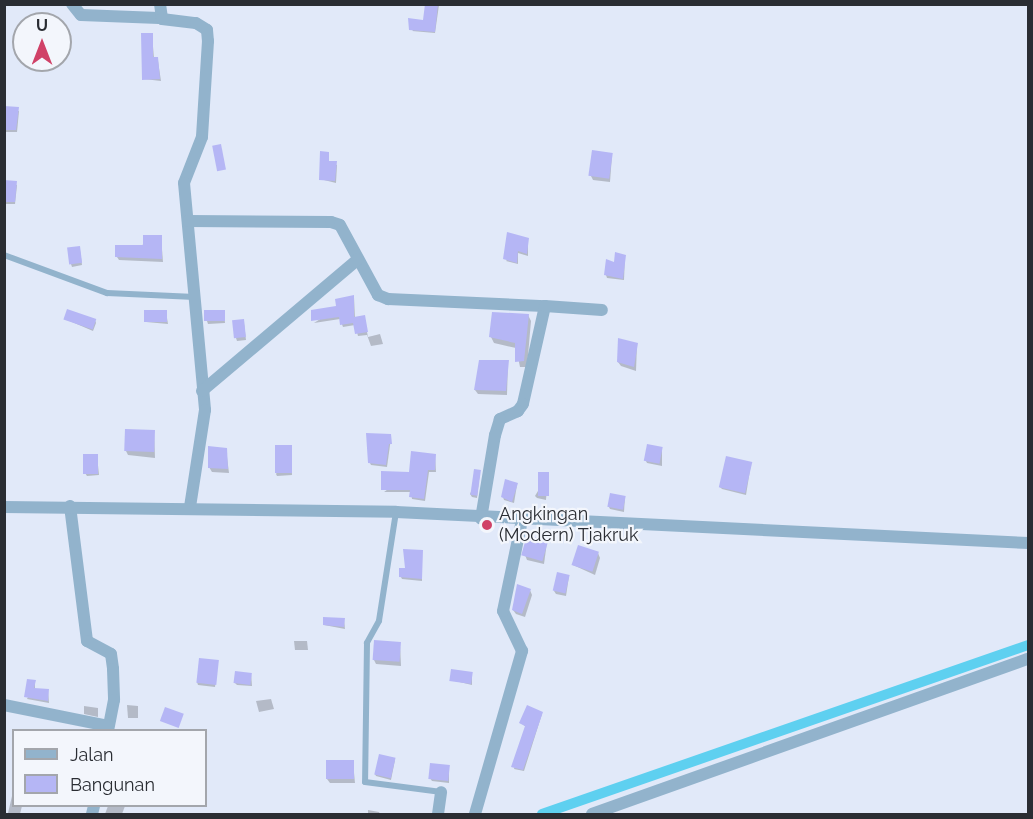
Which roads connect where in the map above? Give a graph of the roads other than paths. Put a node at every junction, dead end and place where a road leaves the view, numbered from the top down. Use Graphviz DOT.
graph roads {
  1 [pos="72,4"];
  2 [pos="160,4"];
  3 [pos="159,18"];
  4 [pos="188,221"];
  5 [pos="4,255"];
  6 [pos="358,259"];
  7 [pos="195,297"];
  8 [pos="545,306"];
  9 [pos="602,310"];
  10 [pos="202,391"];
  11 [pos="70,506"];
  12 [pos="4,507"];
  13 [pos="190,507"];
  14 [pos="396,512"];
  15 [pos="481,519"];
  16 [pos="522,520"];
  17 [pos="1029,543"];
  18 [pos="1029,659"];
  19 [pos="4,705"];
  20 [pos="108,728"];
  21 [pos="441,792"];
  22 [pos="438,814"];
  23 [pos="475,814"];
  24 [pos="592,814"];
  1 -- 3 [label="street"];
  2 -- 3 [label="street"];
  3 -- 4 [label="street"];
  4 -- 6 [label="street"];
  4 -- 7 [label="street"];
  5 -- 7 [label="lane"];
  6 -- 8 [label="street"];
  6 -- 10 [label="street"];
  7 -- 10 [label="street"];
  8 -- 9 [label="street"];
  8 -- 15 [label="street"];
  10 -- 13 [label="street"];
  11 -- 12 [label="street"];
  11 -- 13 [label="street"];
  11 -- 20 [label="street"];
  13 -- 14 [label="street"];
  14 -- 15 [label="street"];
  14 -- 21 [label="lane"];
  15 -- 16 [label="street"];
  16 -- 17 [label="street"];
  16 -- 23 [label="street"];
  18 -- 24 [label="street"];
  19 -- 20 [label="street"];
  21 -- 22 [label="street"];
}
